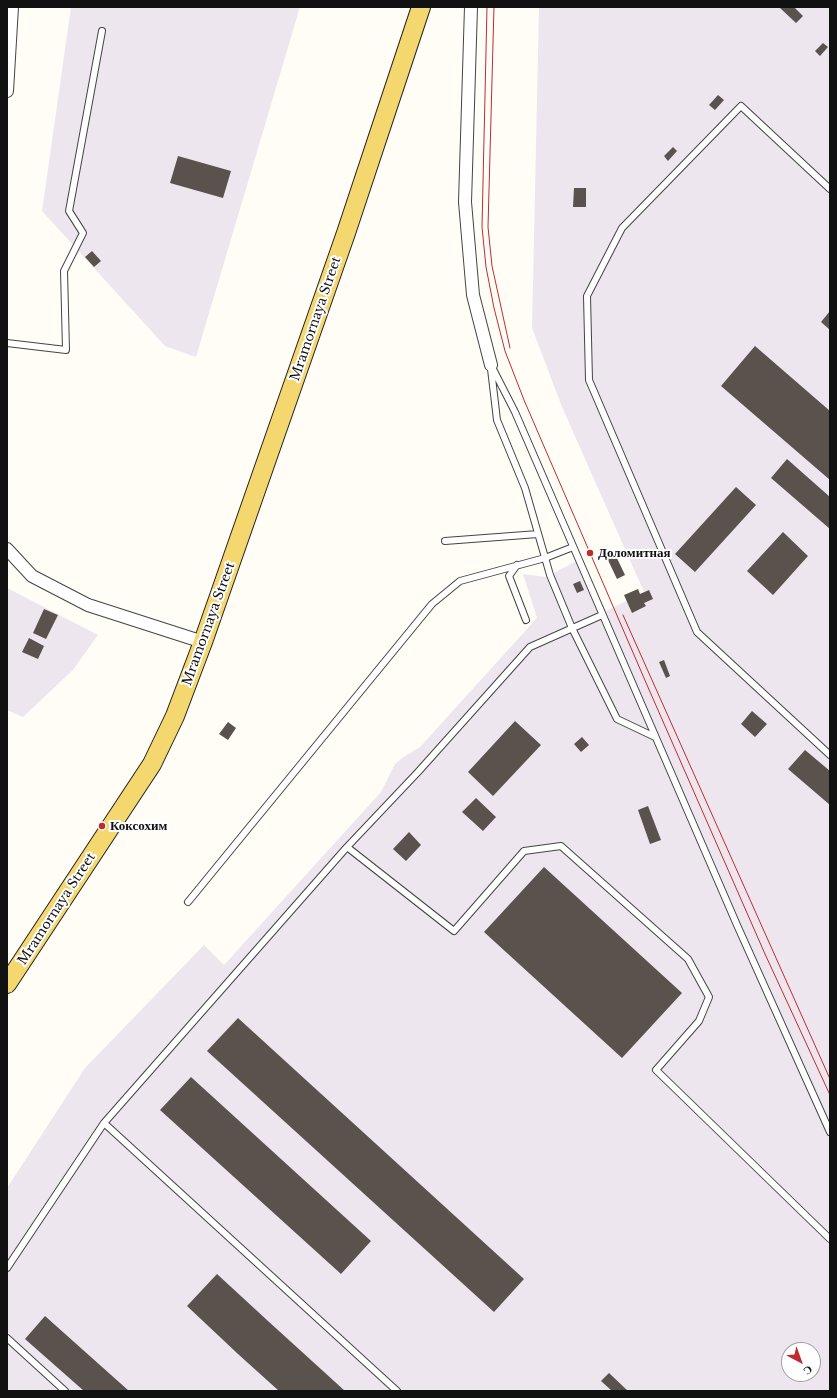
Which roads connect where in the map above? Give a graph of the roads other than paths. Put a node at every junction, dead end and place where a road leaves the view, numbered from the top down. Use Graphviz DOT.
graph roads {
  1 [pos="12,7"];
  2 [pos="421,7"];
  3 [pos="471,7"];
  4 [pos="102,31"];
  5 [pos="7,91"];
  6 [pos="830,189"];
  7 [pos="7,344"];
  8 [pos="491,365"];
  9 [pos="538,534"];
  10 [pos="445,541"];
  11 [pos="572,547"];
  12 [pos="7,549"];
  13 [pos="545,558"];
  14 [pos="517,566"];
  15 [pos="602,615"];
  16 [pos="526,620"];
  17 [pos="572,628"];
  18 [pos="203,642"];
  19 [pos="655,737"];
  20 [pos="830,755"];
  21 [pos="347,847"];
  22 [pos="188,902"];
  23 [pos="7,984"];
  24 [pos="104,1123"];
  25 [pos="830,1132"];
  26 [pos="830,1240"];
  27 [pos="7,1268"];
  28 [pos="7,1338"];
  29 [pos="65,1391"];
  30 [pos="397,1391"];
  1 -- 5 [label="street"];
  2 -- 18 [label="main road, Mramornaya Street"];
  3 -- 8 [label="street"];
  4 -- 7 [label="lane"];
  6 -- 20 [label="lane"];
  8 -- 9 [label="lane"];
  8 -- 11 [label="lane"];
  9 -- 10 [label="lane"];
  9 -- 13 [label="lane"];
  11 -- 13 [label="lane"];
  11 -- 15 [label="lane"];
  12 -- 18 [label="street"];
  13 -- 14 [label="lane"];
  13 -- 17 [label="lane"];
  14 -- 16 [label="lane"];
  14 -- 22 [label="lane"];
  15 -- 17 [label="lane"];
  15 -- 19 [label="lane"];
  17 -- 19 [label="lane"];
  17 -- 21 [label="lane"];
  18 -- 23 [label="main road, Mramornaya Street"];
  19 -- 25 [label="lane"];
  21 -- 24 [label="lane"];
  21 -- 26 [label="lane"];
  24 -- 27 [label="lane"];
  24 -- 30 [label="lane"];
  28 -- 29 [label="lane"];
}
